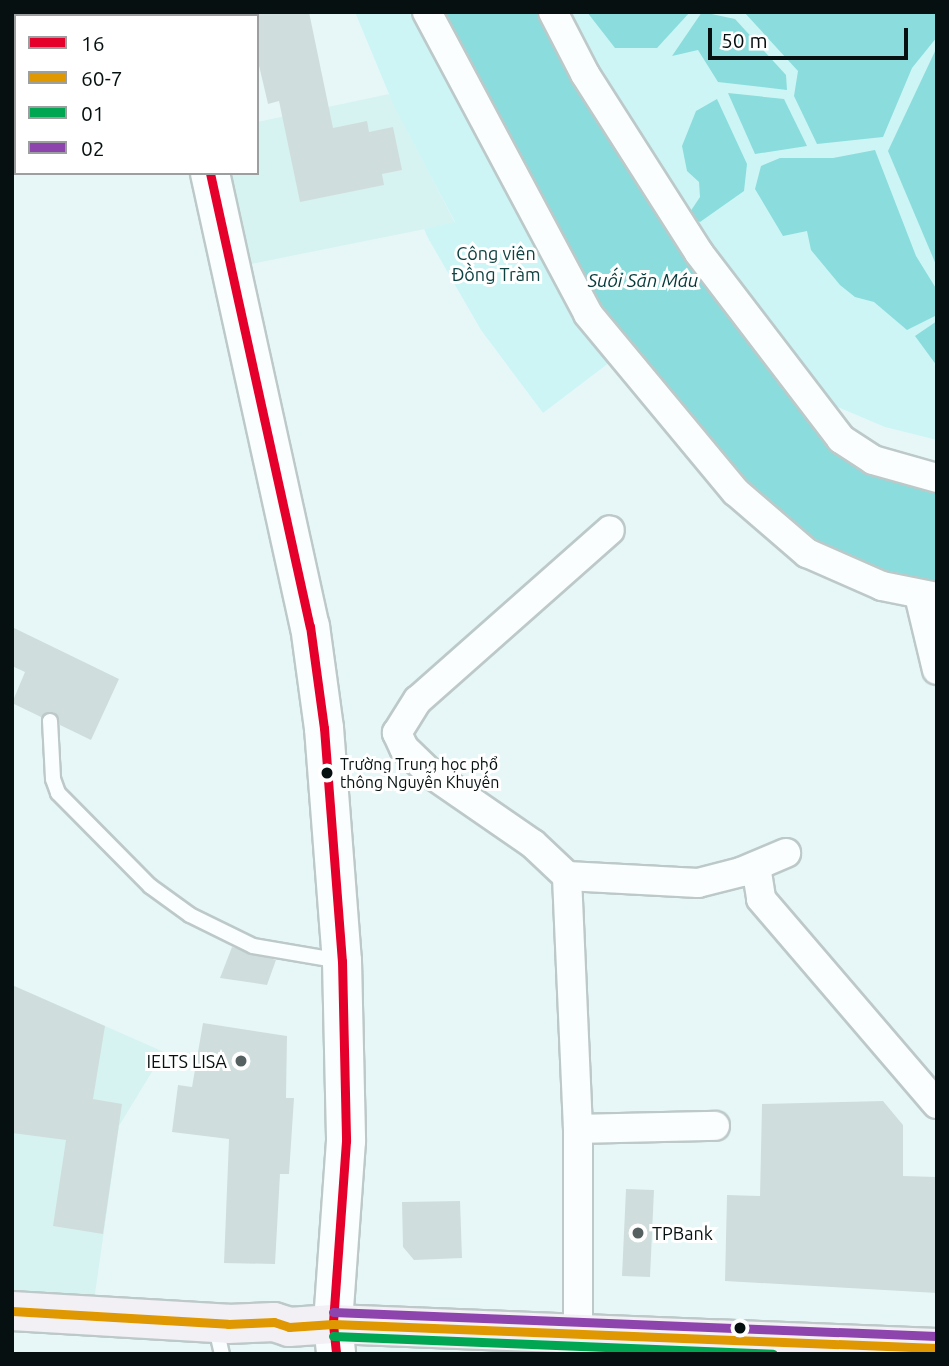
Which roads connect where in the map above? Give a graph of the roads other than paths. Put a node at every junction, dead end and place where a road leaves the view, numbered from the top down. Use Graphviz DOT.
graph roads {
  1 [pos="427,12"];
  2 [pos="553,12"];
  3 [pos="210,175"];
  4 [pos="937,478"];
  5 [pos="610,530"];
  6 [pos="928,596"];
  7 [pos="937,670"];
  8 [pos="50,721"];
  9 [pos="786,853"];
  10 [pos="756,866"];
  11 [pos="567,876"];
  12 [pos="342,961"];
  13 [pos="937,1104"];
  14 [pos="715,1126"];
  15 [pos="578,1129"];
  16 [pos="12,1311"];
  17 [pos="578,1332"];
  18 [pos="219,1339"];
  19 [pos="335,1339"];
  20 [pos="923,1350"];
  1 -- 6 [label="street"];
  2 -- 4 [label="street"];
  3 -- 12 [label="main road"];
  5 -- 11 [label="street"];
  6 -- 7 [label="street"];
  8 -- 12 [label="lane"];
  9 -- 10 [label="street"];
  10 -- 11 [label="street"];
  10 -- 13 [label="street"];
  11 -- 15 [label="street"];
  12 -- 19 [label="main road"];
  14 -- 15 [label="street"];
  15 -- 17 [label="street"];
  16 -- 18 [label="main road"];
  17 -- 19 [label="main road"];
  17 -- 20 [label="main road"];
  18 -- 19 [label="main road"];
}
